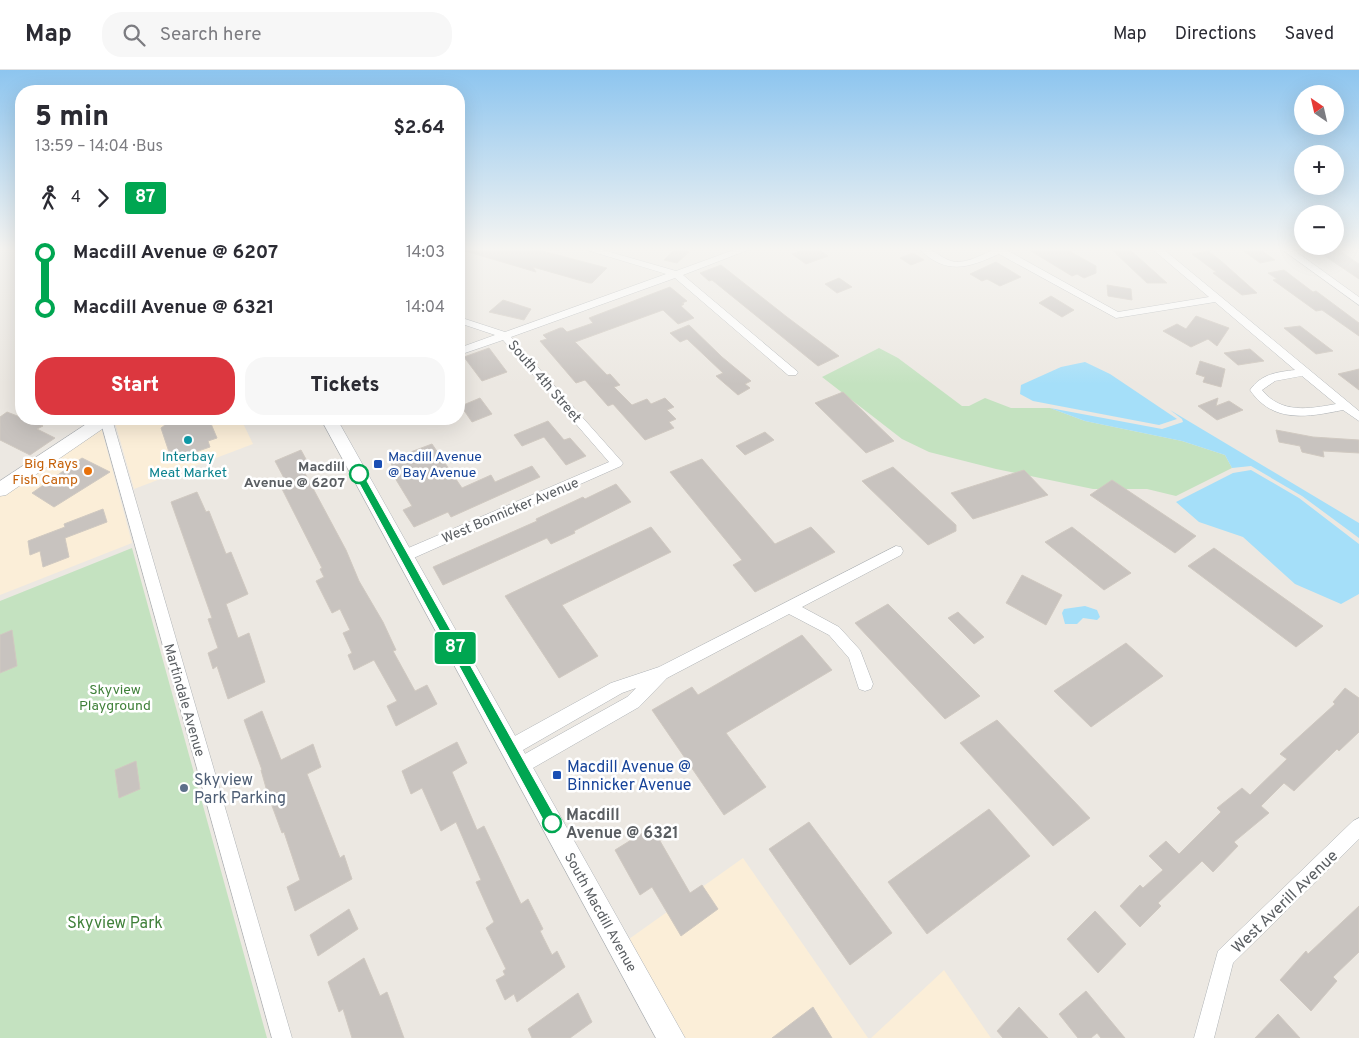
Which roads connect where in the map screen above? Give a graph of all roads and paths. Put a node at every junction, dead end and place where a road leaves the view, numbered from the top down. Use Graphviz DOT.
graph roads {
  1 [pos="623,293"];
  2 [pos="699,293"];
  3 [pos="1077,293"];
  4 [pos="1208,293"];
  5 [pos="1347,293"];
  6 [pos="1215,299"];
  7 [pos="1359,302"];
  8 [pos="465,322"];
  9 [pos="504,335"];
  10 [pos="465,350"];
  11 [pos="792,372"];
  12 [pos="1302,372"];
  13 [pos="1344,406"];
  14 [pos="1359,418"];
  15 [pos="97,425"];
  16 [pos="108,425"];
  17 [pos="332,425"];
  18 [pos="617,463"];
  19 [pos="1,487"];
  20 [pos="896,551"];
  21 [pos="404,556"];
  22 [pos="789,607"];
  23 [pos="865,684"];
  24 [pos="515,757"];
  25 [pos="1359,827"];
  26 [pos="282,1038"];
  27 [pos="671,1038"];
  28 [pos="1204,1038"];
  1 -- 9 [label="street"];
  2 -- 11 [label="street"];
  3 -- 6 [label="street"];
  4 -- 6 [label="street"];
  5 -- 7 [label="street"];
  6 -- 12 [label="street"];
  8 -- 9 [label="street, South 4th Street"];
  9 -- 10 [label="street"];
  9 -- 18 [label="street, South 4th Street"];
  12 -- 13 [label="street"];
  12 -- 13 [label="street"];
  13 -- 14 [label="street"];
  15 -- 19 [label="street"];
  16 -- 26 [label="street, Martindale Avenue"];
  17 -- 21 [label="street, South Macdill Avenue"];
  18 -- 21 [label="street, West Bonnicker Avenue"];
  20 -- 22 [label="street"];
  21 -- 24 [label="street, South Macdill Avenue"];
  22 -- 23 [label="street"];
  22 -- 24 [label="street"];
  24 -- 27 [label="street, South Macdill Avenue"];
  25 -- 28 [label="street, West Averill Avenue"];
}
